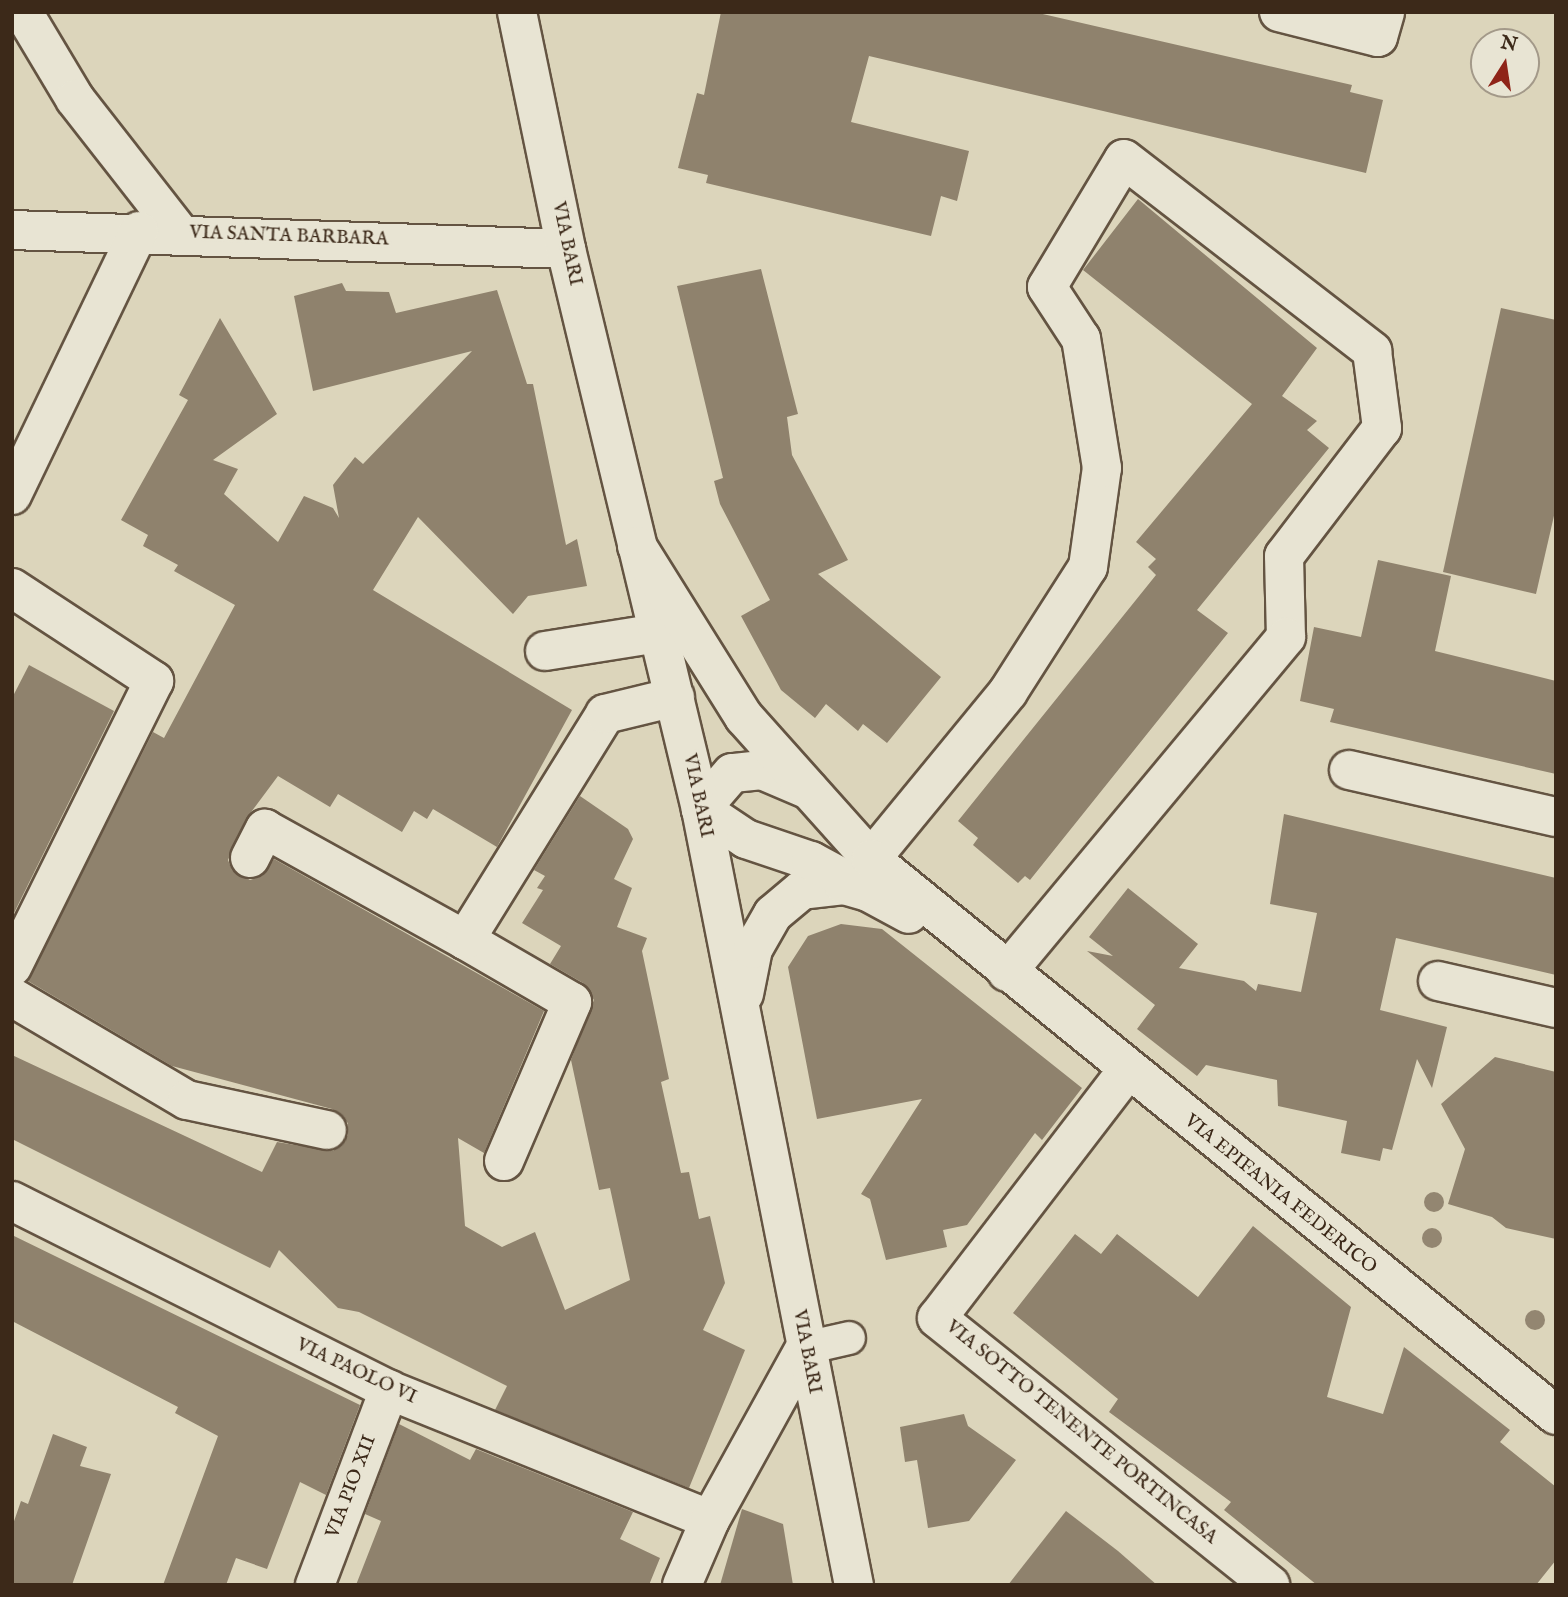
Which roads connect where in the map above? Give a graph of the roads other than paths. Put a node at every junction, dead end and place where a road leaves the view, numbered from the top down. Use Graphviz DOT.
graph roads {
  1 [pos="23,12"];
  2 [pos="517,12"];
  3 [pos="1279,12"];
  4 [pos="1385,12"];
  5 [pos="12,230"];
  6 [pos="139,231"];
  7 [pos="179,232"];
  8 [pos="566,249"];
  9 [pos="12,495"];
  10 [pos="637,546"];
  11 [pos="12,588"];
  12 [pos="659,633"];
  13 [pos="545,651"];
  14 [pos="675,697"];
  15 [pos="1349,770"];
  16 [pos="809,790"];
  17 [pos="701,809"];
  18 [pos="1556,817"];
  19 [pos="250,858"];
  20 [pos="874,877"];
  21 [pos="465,940"];
  22 [pos="12,967"];
  23 [pos="1007,972"];
  24 [pos="1438,981"];
  25 [pos="12,997"];
  26 [pos="742,1005"];
  27 [pos="1556,1008"];
  28 [pos="1126,1072"];
  29 [pos="327,1130"];
  30 [pos="504,1161"];
  31 [pos="12,1201"];
  32 [pos="849,1338"];
  33 [pos="805,1348"];
  34 [pos="389,1390"];
  35 [pos="1556,1415"];
  36 [pos="710,1520"];
  37 [pos="314,1585"];
  38 [pos="682,1585"];
  39 [pos="853,1585"];
  40 [pos="1270,1585"];
  1 -- 7 [label="street"];
  2 -- 8 [label="street, VIA BARI"];
  3 -- 4 [label="street"];
  5 -- 6 [label="street, VIA SANTA BARBARA"];
  6 -- 7 [label="street, VIA SANTA BARBARA"];
  6 -- 9 [label="street"];
  7 -- 8 [label="street, VIA SANTA BARBARA"];
  8 -- 10 [label="street, VIA BARI"];
  10 -- 12 [label="street, VIA BARI"];
  10 -- 16 [label="street, VIA EPIFANIA FEDERICO"];
  11 -- 22 [label="street"];
  12 -- 13 [label="street"];
  12 -- 14 [label="street, VIA BARI"];
  14 -- 17 [label="street, VIA BARI"];
  14 -- 21 [label="street"];
  15 -- 18 [label="street"];
  16 -- 17 [label="street"];
  16 -- 20 [label="street, VIA EPIFANIA FEDERICO"];
  17 -- 20 [label="street"];
  17 -- 26 [label="street, VIA BARI"];
  19 -- 21 [label="street"];
  20 -- 23 [label="street, VIA EPIFANIA FEDERICO"];
  20 -- 23 [label="street"];
  20 -- 26 [label="street"];
  21 -- 30 [label="street"];
  23 -- 28 [label="street, VIA EPIFANIA FEDERICO"];
  24 -- 27 [label="street"];
  25 -- 29 [label="street"];
  26 -- 33 [label="street, VIA BARI"];
  28 -- 35 [label="street, VIA EPIFANIA FEDERICO"];
  28 -- 40 [label="street, VIA SOTTO TENENTE PORTINCASA"];
  31 -- 34 [label="street, VIA PAOLO VI"];
  32 -- 33 [label="street"];
  33 -- 36 [label="street"];
  33 -- 39 [label="street, VIA BARI"];
  34 -- 36 [label="street, VIA PAOLO VI"];
  34 -- 37 [label="street, VIA PIO XII"];
  36 -- 38 [label="street"];
}
